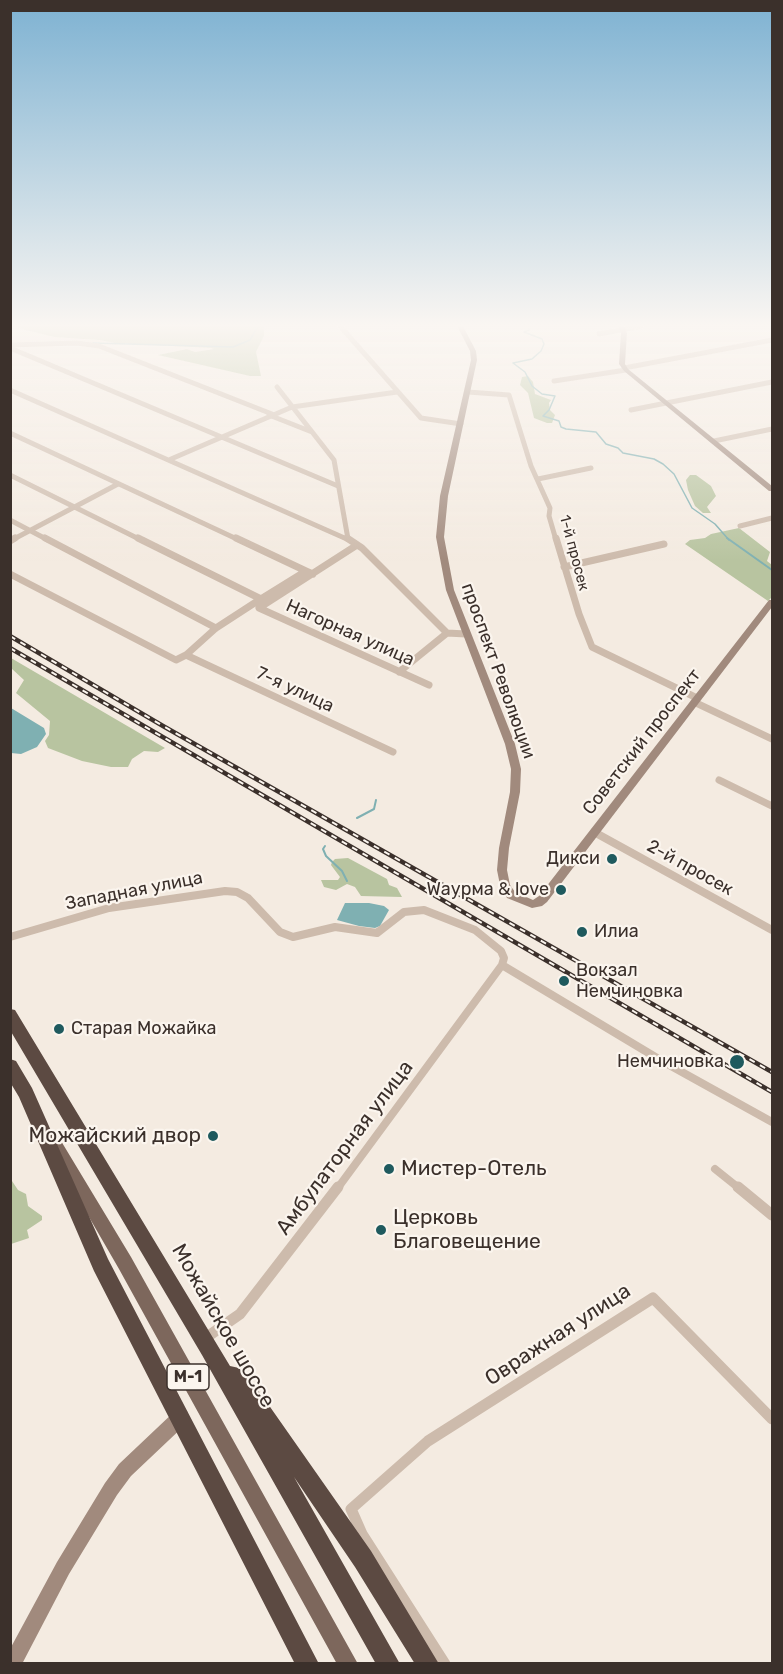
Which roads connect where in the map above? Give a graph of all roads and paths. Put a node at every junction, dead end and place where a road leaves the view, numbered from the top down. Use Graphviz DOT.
graph roads {
  1 [pos="43,404"];
  2 [pos="144,404"];
  3 [pos="243,404"];
  4 [pos="290,404"];
  5 [pos="312,404"];
  6 [pos="408,404"];
  7 [pos="465,404"];
  8 [pos="511,404"];
  9 [pos="660,404"];
  10 [pos="667,404"];
  11 [pos="292,407"];
  12 [pos="631,410"];
  13 [pos="270,415"];
  14 [pos="460,424"];
  15 [pos="772,429"];
  16 [pos="10,433"];
  17 [pos="314,433"];
  18 [pos="221,437"];
  19 [pos="714,441"];
  20 [pos="171,459"];
  21 [pos="591,468"];
  22 [pos="10,475"];
  23 [pos="538,479"];
  24 [pos="769,483"];
  25 [pos="118,484"];
  26 [pos="338,486"];
  27 [pos="772,489"];
  28 [pos="74,507"];
  29 [pos="772,518"];
  30 [pos="10,520"];
  31 [pos="740,526"];
  32 [pos="30,530"];
  33 [pos="348,539"];
  34 [pos="10,541"];
  35 [pos="357,544"];
  36 [pos="664,544"];
  37 [pos="564,567"];
  38 [pos="306,571"];
  39 [pos="10,574"];
  40 [pos="313,574"];
  41 [pos="261,599"];
  42 [pos="772,602"];
  43 [pos="216,628"];
  44 [pos="447,633"];
  45 [pos="466,634"];
  46 [pos="186,655"];
  47 [pos="399,672"];
  48 [pos="429,685"];
  49 [pos="695,700"];
  50 [pos="772,739"];
  51 [pos="393,752"];
  52 [pos="719,780"];
  53 [pos="772,806"];
  54 [pos="594,831"];
  55 [pos="538,903"];
  56 [pos="772,930"];
  57 [pos="10,937"];
  58 [pos="502,965"];
  59 [pos="10,1015"];
  60 [pos="10,1066"];
  61 [pos="26,1093"];
  62 [pos="772,1122"];
  63 [pos="715,1169"];
  64 [pos="772,1215"];
  65 [pos="207,1343"];
  66 [pos="181,1417"];
  67 [pos="772,1419"];
  68 [pos="12,1664"];
  69 [pos="308,1664"];
  70 [pos="348,1664"];
  71 [pos="389,1664"];
  72 [pos="428,1664"];
  73 [pos="445,1664"];
  1 -- 20 [label="street"];
  2 -- 18 [label="street"];
  3 -- 13 [label="street"];
  4 -- 11 [label="street"];
  5 -- 11 [label="street"];
  6 -- 14 [label="street"];
  7 -- 14 [label="street, проспект Революции"];
  8 -- 23 [label="street, 1-й просек"];
  9 -- 12 [label="street"];
  10 -- 19 [label="street"];
  11 -- 13 [label="street"];
  11 -- 17 [label="street"];
  13 -- 17 [label="street"];
  13 -- 18 [label="street"];
  14 -- 45 [label="street, проспект Революции"];
  15 -- 19 [label="street"];
  16 -- 25 [label="street"];
  17 -- 26 [label="street"];
  18 -- 20 [label="street"];
  18 -- 26 [label="street"];
  19 -- 24 [label="street"];
  20 -- 33 [label="street"];
  21 -- 23 [label="street"];
  22 -- 28 [label="street"];
  23 -- 37 [label="street, 1-й просек"];
  24 -- 27 [label="street"];
  25 -- 28 [label="street"];
  25 -- 38 [label="street"];
  26 -- 33 [label="street"];
  28 -- 32 [label="street"];
  28 -- 41 [label="street"];
  29 -- 31 [label="street"];
  30 -- 32 [label="street"];
  32 -- 34 [label="street"];
  32 -- 43 [label="street"];
  33 -- 35 [label="street"];
  35 -- 40 [label="street"];
  35 -- 44 [label="street"];
  36 -- 37 [label="street"];
  37 -- 49 [label="street, 1-й просек"];
  38 -- 40 [label="street"];
  38 -- 41 [label="street"];
  39 -- 46 [label="street, 7-я улица"];
  40 -- 47 [label="street, Нагорная улица"];
  41 -- 43 [label="street"];
  42 -- 49 [label="street, Советский проспект"];
  43 -- 46 [label="street"];
  44 -- 45 [label="street"];
  44 -- 47 [label="street"];
  45 -- 55 [label="street, проспект Революции"];
  46 -- 51 [label="street, 7-я улица"];
  47 -- 48 [label="street, Нагорная улица"];
  49 -- 50 [label="street, 1-й просек"];
  49 -- 54 [label="street, Советский проспект"];
  52 -- 53 [label="street"];
  54 -- 55 [label="street, Советский проспект"];
  54 -- 56 [label="street, 2-й просек"];
  57 -- 58 [label="street, Западная улица"];
  58 -- 62 [label="street"];
  58 -- 65 [label="street, Амбулаторная улица"];
  59 -- 65 [label="highway, Можайское шоссе / М-1"];
  60 -- 61 [label="highway, М-1"];
  61 -- 66 [label="highway, М-1"];
  61 -- 70 [label="main road, М-1"];
  63 -- 64 [label="street"];
  65 -- 71 [label="highway, Можайское шоссе / М-1"];
  65 -- 72 [label="highway"];
  66 -- 68 [label="street"];
  66 -- 69 [label="highway, М-1"];
  67 -- 73 [label="street, Овражная улица"];
}
